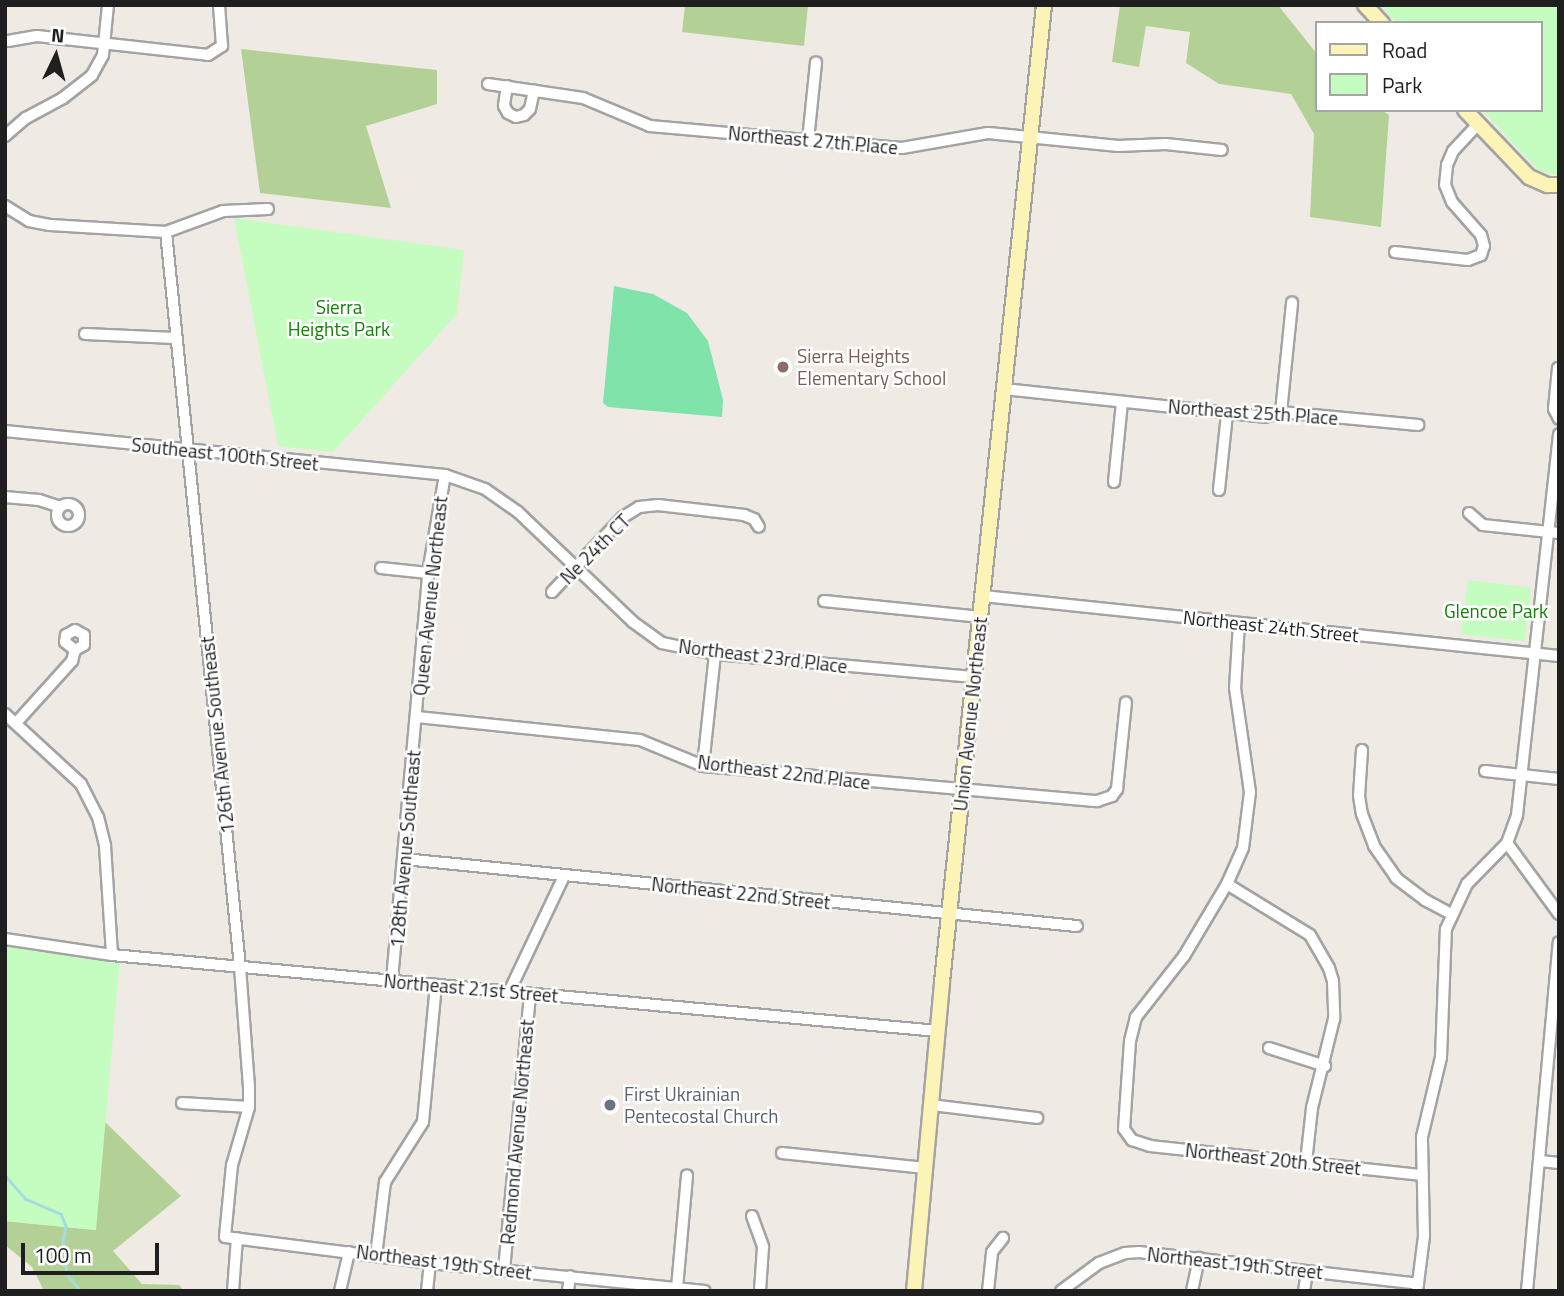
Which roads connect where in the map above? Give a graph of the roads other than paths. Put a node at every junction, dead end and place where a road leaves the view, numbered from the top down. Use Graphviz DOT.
graph roads {
  1 [pos="108,5"];
  2 [pos="219,5"];
  3 [pos="1044,5"];
  4 [pos="1365,5"];
  5 [pos="1380,21"];
  6 [pos="8,41"];
  7 [pos="104,43"];
  8 [pos="816,62"];
  9 [pos="488,84"];
  10 [pos="507,86"];
  11 [pos="534,90"];
  12 [pos="1467,112"];
  13 [pos="1478,124"];
  14 [pos="5,136"];
  15 [pos="1031,138"];
  16 [pos="807,140"];
  17 [pos="1223,150"];
  18 [pos="1559,185"];
  19 [pos="5,206"];
  20 [pos="268,209"];
  21 [pos="166,232"];
  22 [pos="1395,251"];
  23 [pos="1292,303"];
  24 [pos="85,334"];
  25 [pos="174,338"];
  26 [pos="1558,369"];
  27 [pos="1004,389"];
  28 [pos="1122,402"];
  29 [pos="1282,412"];
  30 [pos="1227,414"];
  31 [pos="1559,419"];
  32 [pos="1418,425"];
  33 [pos="5,431"];
  34 [pos="1559,435"];
  35 [pos="187,451"];
  36 [pos="445,475"];
  37 [pos="1114,482"];
  38 [pos="1219,490"];
  39 [pos="5,496"];
  40 [pos="60,508"];
  41 [pos="1469,513"];
  42 [pos="759,527"];
  43 [pos="1547,532"];
  44 [pos="1559,533"];
  45 [pos="381,568"];
  46 [pos="576,568"];
  47 [pos="428,573"];
  48 [pos="552,592"];
  49 [pos="983,596"];
  50 [pos="824,601"];
  51 [pos="981,617"];
  52 [pos="1239,623"];
  53 [pos="75,650"];
  54 [pos="1535,653"];
  55 [pos="715,654"];
  56 [pos="1559,656"];
  57 [pos="974,677"];
  58 [pos="1126,702"];
  59 [pos="5,714"];
  60 [pos="417,717"];
  61 [pos="16,723"];
  62 [pos="1362,750"];
  63 [pos="703,766"];
  64 [pos="1485,771"];
  65 [pos="1522,775"];
  66 [pos="1559,779"];
  67 [pos="962,789"];
  68 [pos="1507,843"];
  69 [pos="404,859"];
  70 [pos="564,876"];
  71 [pos="1227,884"];
  72 [pos="949,913"];
  73 [pos="1451,914"];
  74 [pos="1559,914"];
  75 [pos="1077,926"];
  76 [pos="5,939"];
  77 [pos="1559,942"];
  78 [pos="112,956"];
  79 [pos="240,967"];
  80 [pos="392,980"];
  81 [pos="436,985"];
  82 [pos="509,992"];
  83 [pos="530,994"];
  84 [pos="937,1031"];
  85 [pos="1554,1043"];
  86 [pos="1269,1048"];
  87 [pos="1325,1066"];
  88 [pos="182,1103"];
  89 [pos="931,1105"];
  90 [pos="249,1107"];
  91 [pos="1037,1118"];
  92 [pos="782,1153"];
  93 [pos="1540,1160"];
  94 [pos="1306,1162"];
  95 [pos="1559,1163"];
  96 [pos="925,1168"];
  97 [pos="687,1175"];
  98 [pos="1422,1175"];
  99 [pos="752,1216"];
  100 [pos="225,1237"];
  101 [pos="1003,1237"];
  102 [pos="237,1238"];
  103 [pos="349,1252"];
  104 [pos="376,1256"];
  105 [pos="1199,1258"];
  106 [pos="430,1263"];
  107 [pos="503,1270"];
  108 [pos="1307,1271"];
  109 [pos="570,1276"];
  110 [pos="627,1287"];
  111 [pos="1418,1287"];
  112 [pos="677,1288"];
  113 [pos="233,1291"];
  114 [pos="340,1291"];
  115 [pos="427,1291"];
  116 [pos="568,1291"];
  117 [pos="703,1291"];
  118 [pos="760,1291"];
  119 [pos="914,1291"];
  120 [pos="988,1291"];
  121 [pos="1061,1291"];
  122 [pos="1192,1291"];
  123 [pos="1304,1291"];
  124 [pos="1527,1291"];
  1 -- 7 [label="street"];
  2 -- 7 [label="street"];
  3 -- 15 [label="street, Union Avenue Northeast"];
  4 -- 5 [label="street"];
  6 -- 7 [label="street"];
  7 -- 14 [label="street"];
  8 -- 16 [label="street"];
  9 -- 10 [label="street, Northeast 27th Place"];
  10 -- 11 [label="street, Northeast 27th Place"];
  10 -- 11 [label="street"];
  11 -- 16 [label="street, Northeast 27th Place"];
  12 -- 13 [label="street"];
  13 -- 18 [label="street"];
  13 -- 22 [label="street"];
  15 -- 16 [label="street, Northeast 27th Place"];
  15 -- 17 [label="street, Northeast 27th Place"];
  15 -- 27 [label="street, Union Avenue Northeast"];
  19 -- 21 [label="street"];
  20 -- 21 [label="street"];
  21 -- 25 [label="street, 126th Avenue Southeast"];
  23 -- 29 [label="street"];
  24 -- 25 [label="street"];
  25 -- 35 [label="street, 126th Avenue Southeast"];
  26 -- 31 [label="street"];
  27 -- 28 [label="street, Northeast 25th Place"];
  27 -- 49 [label="street, Union Avenue Northeast"];
  28 -- 30 [label="street, Northeast 25th Place"];
  28 -- 37 [label="street"];
  29 -- 30 [label="street, Northeast 25th Place"];
  29 -- 32 [label="street, Northeast 25th Place"];
  30 -- 38 [label="street"];
  33 -- 35 [label="street, Southeast 100th Street"];
  34 -- 43 [label="street"];
  35 -- 36 [label="street, Southeast 100th Street"];
  35 -- 79 [label="street, 126th Avenue Southeast"];
  36 -- 46 [label="street, Northeast 23rd Place"];
  36 -- 47 [label="street, Queen Avenue Northeast"];
  39 -- 40 [label="street"];
  41 -- 43 [label="street"];
  42 -- 46 [label="street, Ne 24th CT"];
  43 -- 44 [label="street"];
  43 -- 54 [label="street"];
  45 -- 47 [label="street"];
  46 -- 48 [label="street, Ne 24th CT"];
  46 -- 55 [label="street, Northeast 23rd Place"];
  47 -- 60 [label="street, Queen Avenue Northeast"];
  49 -- 51 [label="street, Union Avenue Northeast"];
  49 -- 52 [label="street, Northeast 24th Street"];
  50 -- 51 [label="street"];
  51 -- 57 [label="street, Union Avenue Northeast"];
  52 -- 54 [label="street, Northeast 24th Street"];
  52 -- 71 [label="street"];
  53 -- 61 [label="street"];
  54 -- 56 [label="street, Northeast 24th Street"];
  54 -- 65 [label="street"];
  55 -- 57 [label="street, Northeast 23rd Place"];
  55 -- 63 [label="street"];
  57 -- 67 [label="street, Union Avenue Northeast"];
  58 -- 67 [label="street, Northeast 22nd Place"];
  59 -- 61 [label="street"];
  60 -- 63 [label="street, Northeast 22nd Place"];
  60 -- 69 [label="street, 128th Avenue Southeast"];
  61 -- 78 [label="street"];
  62 -- 73 [label="street"];
  63 -- 67 [label="street, Northeast 22nd Place"];
  64 -- 65 [label="street"];
  65 -- 66 [label="street"];
  65 -- 68 [label="street"];
  67 -- 72 [label="street, Union Avenue Northeast"];
  68 -- 73 [label="street"];
  68 -- 74 [label="street"];
  69 -- 70 [label="street, Northeast 22nd Street"];
  69 -- 80 [label="street, 128th Avenue Southeast"];
  70 -- 72 [label="street, Northeast 22nd Street"];
  70 -- 82 [label="street, Redmond Avenue Northeast"];
  71 -- 87 [label="street"];
  71 -- 94 [label="street, Northeast 20th Street"];
  72 -- 75 [label="street, Northeast 22nd Street"];
  72 -- 84 [label="street, Union Avenue Northeast"];
  73 -- 98 [label="street"];
  76 -- 78 [label="street, Northeast 21st Street"];
  77 -- 85 [label="street"];
  78 -- 79 [label="street, Northeast 21st Street"];
  79 -- 80 [label="street, Northeast 21st Street"];
  79 -- 90 [label="street, 126th Avenue Southeast"];
  80 -- 81 [label="street, Northeast 21st Street"];
  81 -- 82 [label="street, Northeast 21st Street"];
  81 -- 104 [label="street"];
  82 -- 83 [label="street, Northeast 21st Street"];
  83 -- 84 [label="street, Northeast 21st Street"];
  83 -- 107 [label="street, Redmond Avenue Northeast"];
  84 -- 89 [label="street, Union Avenue Northeast"];
  85 -- 93 [label="street"];
  86 -- 87 [label="street"];
  87 -- 94 [label="street"];
  88 -- 90 [label="street"];
  89 -- 91 [label="street"];
  89 -- 96 [label="street, Union Avenue Northeast"];
  90 -- 100 [label="street, 126th Avenue Southeast"];
  92 -- 96 [label="street"];
  93 -- 95 [label="street"];
  93 -- 124 [label="street"];
  94 -- 98 [label="street, Northeast 20th Street"];
  96 -- 119 [label="street, Union Avenue Northeast"];
  97 -- 112 [label="street"];
  98 -- 111 [label="street"];
  99 -- 118 [label="street"];
  100 -- 102 [label="street, Northeast 19th Street"];
  101 -- 120 [label="street"];
  102 -- 103 [label="street, Northeast 19th Street"];
  102 -- 113 [label="street"];
  103 -- 104 [label="street, Northeast 19th Street"];
  103 -- 114 [label="street"];
  104 -- 106 [label="street, Northeast 19th Street"];
  105 -- 108 [label="street, Northeast 19th Street"];
  105 -- 121 [label="street, Northeast 19th Street"];
  105 -- 122 [label="street"];
  106 -- 107 [label="street, Northeast 19th Street"];
  106 -- 115 [label="street"];
  107 -- 109 [label="street, Northeast 19th Street"];
  108 -- 111 [label="street, Northeast 19th Street"];
  108 -- 123 [label="street"];
  109 -- 110 [label="street, Northeast 19th Street"];
  109 -- 116 [label="street"];
  110 -- 112 [label="street, Northeast 19th Street"];
  112 -- 117 [label="street, Northeast 19th Street"];
}
